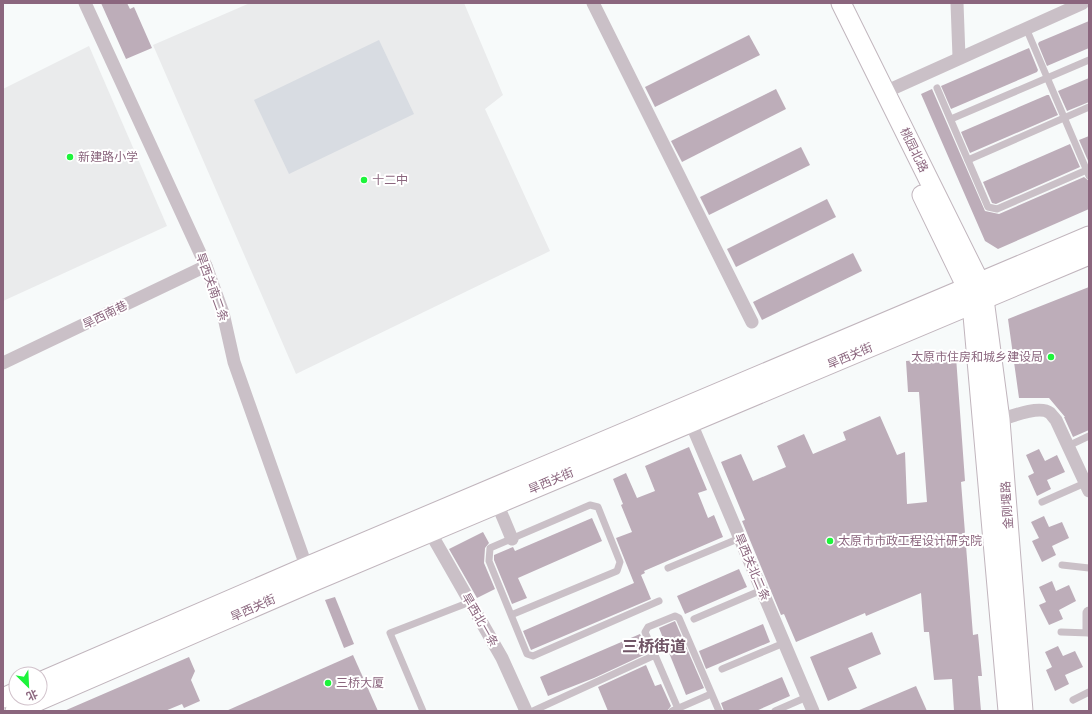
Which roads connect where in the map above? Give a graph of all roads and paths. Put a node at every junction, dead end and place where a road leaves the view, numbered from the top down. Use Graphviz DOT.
graph roads {
  1 [pos="85,3"];
  2 [pos="593,3"];
  3 [pos="827,3"];
  4 [pos="841,3"];
  5 [pos="957,3"];
  6 [pos="1083,3"];
  7 [pos="1026,28"];
  8 [pos="959,57"];
  9 [pos="1089,60"];
  10 [pos="1047,78"];
  11 [pos="937,88"];
  12 [pos="885,92"];
  13 [pos="1089,108"];
  14 [pos="1064,118"];
  15 [pos="951,119"];
  16 [pos="968,160"];
  17 [pos="1088,172"];
  18 [pos="1089,236"];
  19 [pos="1089,255"];
  20 [pos="206,266"];
  21 [pos="976,293"];
  22 [pos="752,322"];
  23 [pos="3,363"];
  24 [pos="1000,420"];
  25 [pos="691,423"];
  26 [pos="1089,436"];
  27 [pos="1068,446"];
  28 [pos="1087,487"];
  29 [pos="494,497"];
  30 [pos="1042,502"];
  31 [pos="430,532"];
  32 [pos="740,538"];
  33 [pos="512,539"];
  34 [pos="1062,565"];
  35 [pos="668,568"];
  36 [pos="1089,568"];
  37 [pos="309,575"];
  38 [pos="762,590"];
  39 [pos="659,601"];
  40 [pos="470,602"];
  41 [pos="1089,613"];
  42 [pos="511,615"];
  43 [pos="694,619"];
  44 [pos="1089,630"];
  45 [pos="1061,632"];
  46 [pos="1089,633"];
  47 [pos="784,642"];
  48 [pos="656,655"];
  49 [pos="722,669"];
  50 [pos="48,679"];
  51 [pos="1089,692"];
  52 [pos="711,694"];
  53 [pos="807,697"];
  54 [pos="1073,700"];
  55 [pos="677,710"];
  56 [pos="15,711"];
  57 [pos="423,711"];
  58 [pos="526,711"];
  59 [pos="532,711"];
  60 [pos="719,711"];
  61 [pos="775,711"];
  62 [pos="813,711"];
  63 [pos="1008,711"];
  64 [pos="1023,711"];
  1 -- 20 [label="street, 旱西关南二条"];
  2 -- 22 [label="street"];
  3 -- 21 [label="main road"];
  4 -- 12 [label="main road, 桃园北路"];
  5 -- 8 [label="street"];
  6 -- 7 [label="street"];
  7 -- 8 [label="street"];
  7 -- 10 [label="lane"];
  8 -- 12 [label="street"];
  9 -- 10 [label="lane"];
  10 -- 14 [label="lane"];
  10 -- 15 [label="lane"];
  11 -- 15 [label="lane"];
  12 -- 21 [label="main road, 桃园北路"];
  13 -- 14 [label="lane"];
  14 -- 16 [label="lane"];
  14 -- 17 [label="lane"];
  15 -- 16 [label="lane"];
  16 -- 17 [label="lane"];
  18 -- 21 [label="main road, 旱西关街"];
  19 -- 21 [label="main road, 旱西关街"];
  20 -- 23 [label="street, 旱西南巷"];
  20 -- 37 [label="street, 旱西关南二条"];
  21 -- 24 [label="main road, 金刚堰路"];
  21 -- 25 [label="main road, 旱西关街"];
  21 -- 29 [label="main road, 旱西关街"];
  21 -- 63 [label="main road"];
  24 -- 27 [label="street"];
  24 -- 64 [label="main road, 金刚堰路"];
  25 -- 29 [label="main road, 旱西关街"];
  25 -- 32 [label="street, 旱西关北二条"];
  26 -- 27 [label="lane"];
  27 -- 28 [label="street"];
  28 -- 30 [label="lane"];
  29 -- 31 [label="main road, 旱西关街"];
  29 -- 33 [label="street"];
  29 -- 37 [label="main road, 旱西关街"];
  31 -- 37 [label="main road, 旱西关街"];
  31 -- 40 [label="street, 旱西北一条"];
  32 -- 35 [label="lane"];
  32 -- 38 [label="street, 旱西关北二条"];
  33 -- 42 [label="lane"];
  33 -- 42 [label="lane"];
  34 -- 36 [label="lane"];
  37 -- 50 [label="main road, 旱西关街"];
  37 -- 56 [label="main road, 旱西关街"];
  38 -- 43 [label="lane"];
  38 -- 47 [label="street, 旱西关北二条"];
  39 -- 42 [label="lane"];
  40 -- 57 [label="lane"];
  40 -- 58 [label="street, 旱西北一条"];
  41 -- 44 [label="street"];
  45 -- 46 [label="lane"];
  47 -- 49 [label="lane"];
  47 -- 53 [label="street, 旱西关北二条"];
  48 -- 52 [label="lane"];
  48 -- 55 [label="lane"];
  48 -- 59 [label="lane"];
  51 -- 54 [label="lane"];
  52 -- 55 [label="lane"];
  52 -- 60 [label="lane"];
  53 -- 61 [label="lane"];
  53 -- 62 [label="street, 旱西关北二条"];
}
